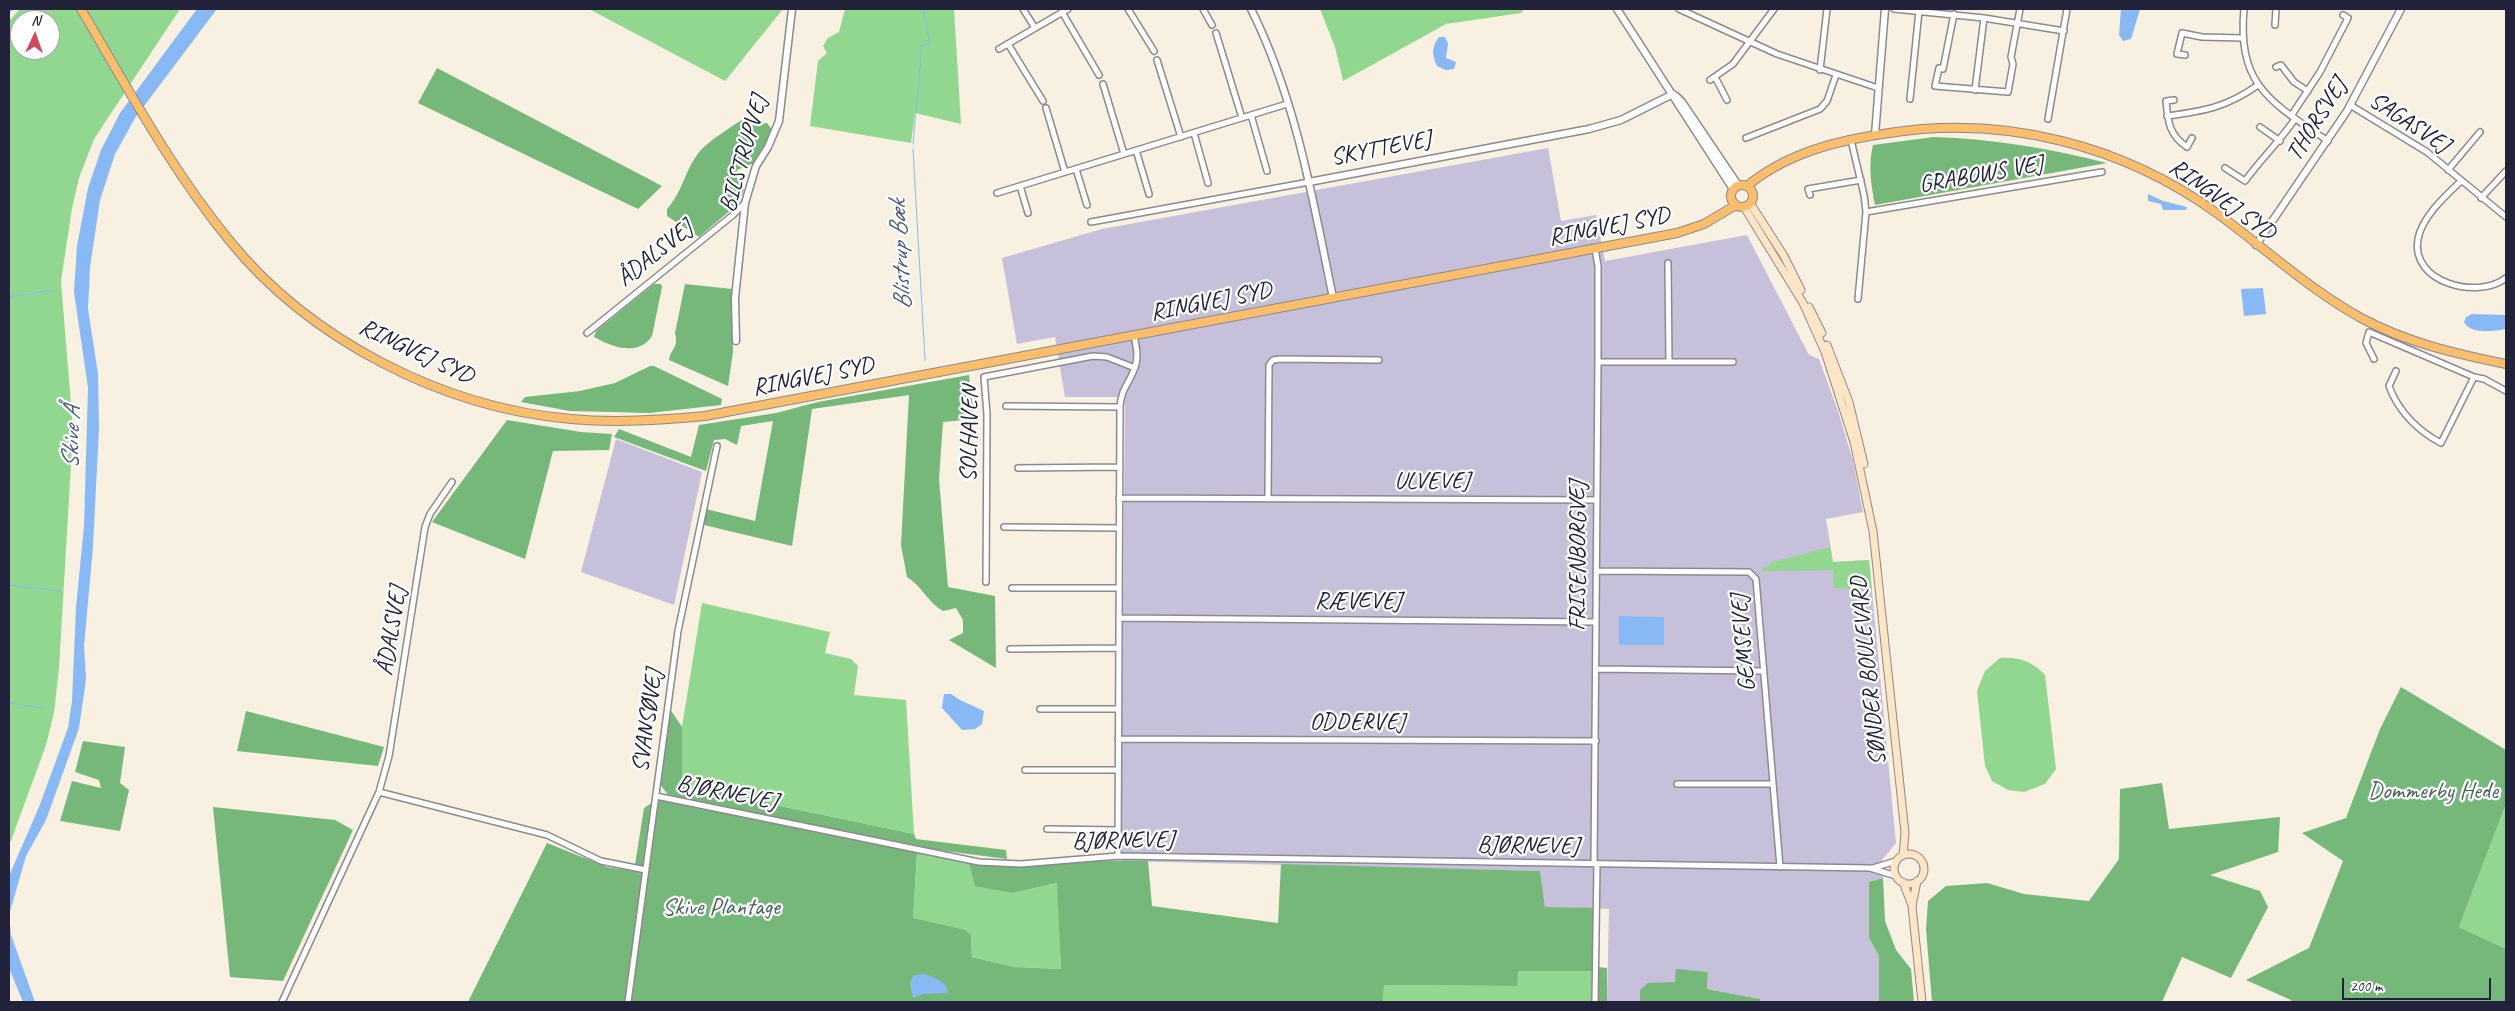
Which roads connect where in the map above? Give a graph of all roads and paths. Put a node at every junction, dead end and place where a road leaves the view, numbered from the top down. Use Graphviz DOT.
graph roads {
  1 [pos="81,9"];
  2 [pos="792,9"];
  3 [pos="1023,9"];
  4 [pos="1068,9"];
  5 [pos="1128,9"];
  6 [pos="1203,9"];
  7 [pos="1251,9"];
  8 [pos="1617,9"];
  9 [pos="1679,9"];
  10 [pos="1774,9"];
  11 [pos="1827,9"];
  12 [pos="1885,9"];
  13 [pos="1894,9"];
  14 [pos="2020,9"];
  15 [pos="2067,9"];
  16 [pos="2244,9"];
  17 [pos="2276,9"];
  18 [pos="2401,9"];
  19 [pos="1919,11"];
  20 [pos="1062,12"];
  21 [pos="1954,14"];
  22 [pos="2343,15"];
  23 [pos="1984,18"];
  24 [pos="2018,23"];
  25 [pos="1212,25"];
  26 [pos="2275,25"];
  27 [pos="1035,28"];
  28 [pos="2064,31"];
  29 [pos="1216,33"];
  30 [pos="2242,38"];
  31 [pos="1749,42"];
  32 [pos="1008,44"];
  33 [pos="999,49"];
  34 [pos="1154,51"];
  35 [pos="2185,55"];
  36 [pos="1158,60"];
  37 [pos="2276,67"];
  38 [pos="1820,70"];
  39 [pos="1836,74"];
  40 [pos="1099,75"];
  41 [pos="1103,84"];
  42 [pos="2258,85"];
  43 [pos="1878,88"];
  44 [pos="1975,90"];
  45 [pos="2308,91"];
  46 [pos="1673,94"];
  47 [pos="1910,99"];
  48 [pos="1727,100"];
  49 [pos="2174,100"];
  50 [pos="1042,101"];
  51 [pos="1287,104"];
  52 [pos="2350,105"];
  53 [pos="1046,108"];
  54 [pos="1250,115"];
  55 [pos="2167,116"];
  56 [pos="2293,117"];
  57 [pos="1242,118"];
  58 [pos="2048,119"];
  59 [pos="2260,127"];
  60 [pos="2480,132"];
  61 [pos="1194,133"];
  62 [pos="1876,135"];
  63 [pos="1181,137"];
  64 [pos="1746,138"];
  65 [pos="2192,138"];
  66 [pos="1851,140"];
  67 [pos="2280,141"];
  68 [pos="2328,141"];
  69 [pos="1136,150"];
  70 [pos="1124,154"];
  71 [pos="2225,168"];
  72 [pos="1076,169"];
  73 [pos="2448,170"];
  74 [pos="1267,171"];
  75 [pos="2506,171"];
  76 [pos="1065,172"];
  77 [pos="2102,172"];
  78 [pos="1861,180"];
  79 [pos="2461,180"];
  80 [pos="1309,182"];
  81 [pos="1208,183"];
  82 [pos="1020,186"];
  83 [pos="1736,187"];
  84 [pos="1749,188"];
  85 [pos="997,193"];
  86 [pos="1150,194"];
  87 [pos="1810,194"];
  88 [pos="2481,198"];
  89 [pos="745,203"];
  90 [pos="1740,204"];
  91 [pos="1087,205"];
  92 [pos="1866,212"];
  93 [pos="1028,213"];
  94 [pos="2506,217"];
  95 [pos="1091,222"];
  96 [pos="2256,245"];
  97 [pos="1596,249"];
  98 [pos="1668,263"];
  99 [pos="2506,278"];
  100 [pos="1332,298"];
  101 [pos="1858,299"];
  102 [pos="587,333"];
  103 [pos="1134,335"];
  104 [pos="736,341"];
  105 [pos="2374,359"];
  106 [pos="1379,360"];
  107 [pos="1598,362"];
  108 [pos="1668,362"];
  109 [pos="1733,362"];
  110 [pos="2506,364"];
  111 [pos="1135,368"];
  112 [pos="2396,371"];
  113 [pos="2474,376"];
  114 [pos="2506,391"];
  115 [pos="1006,406"];
  116 [pos="1120,407"];
  117 [pos="717,446"];
  118 [pos="1119,467"];
  119 [pos="1018,468"];
  120 [pos="452,482"];
  121 [pos="1119,498"];
  122 [pos="1268,498"];
  123 [pos="1597,500"];
  124 [pos="1004,527"];
  125 [pos="1119,528"];
  126 [pos="1596,571"];
  127 [pos="986,582"];
  128 [pos="1012,588"];
  129 [pos="1119,588"];
  130 [pos="1119,618"];
  131 [pos="1596,622"];
  132 [pos="1118,648"];
  133 [pos="1010,649"];
  134 [pos="1596,669"];
  135 [pos="1764,670"];
  136 [pos="1040,709"];
  137 [pos="1118,709"];
  138 [pos="1118,739"];
  139 [pos="1596,741"];
  140 [pos="1026,770"];
  141 [pos="1118,770"];
  142 [pos="1677,784"];
  143 [pos="1773,784"];
  144 [pos="379,792"];
  145 [pos="656,796"];
  146 [pos="1048,829"];
  147 [pos="1118,830"];
  148 [pos="1905,832"];
  149 [pos="1903,855"];
  150 [pos="1912,855"];
  151 [pos="1118,856"];
  152 [pos="1896,861"];
  153 [pos="1596,864"];
  154 [pos="1780,867"];
  155 [pos="1870,868"];
  156 [pos="646,870"];
  157 [pos="1896,876"];
  158 [pos="1917,881"];
  159 [pos="1903,882"];
  160 [pos="1912,906"];
  161 [pos="282,1002"];
  162 [pos="628,1002"];
  163 [pos="1595,1002"];
  164 [pos="1922,1002"];
  1 -- 103 [label="main road, RINGVEJ SYD"];
  2 -- 89 [label="street, BILSTRUPVEJ"];
  3 -- 27 [label="street"];
  4 -- 20 [label="street"];
  5 -- 34 [label="street"];
  6 -- 25 [label="street"];
  7 -- 51 [label="street"];
  8 -- 46 [label="street"];
  9 -- 31 [label="street"];
  10 -- 31 [label="street"];
  11 -- 38 [label="street"];
  12 -- 43 [label="street"];
  13 -- 19 [label="street"];
  14 -- 24 [label="street"];
  15 -- 28 [label="street"];
  16 -- 30 [label="street"];
  17 -- 26 [label="street"];
  18 -- 52 [label="street, THORSVEJ"];
  19 -- 21 [label="street"];
  19 -- 47 [label="street"];
  20 -- 27 [label="street"];
  20 -- 40 [label="street"];
  21 -- 23 [label="street"];
  21 -- 44 [label="street"];
  22 -- 45 [label="street"];
  23 -- 24 [label="street"];
  23 -- 44 [label="street"];
  24 -- 28 [label="street"];
  24 -- 44 [label="street"];
  27 -- 32 [label="street"];
  28 -- 58 [label="street"];
  29 -- 57 [label="street"];
  30 -- 35 [label="street"];
  30 -- 42 [label="street"];
  31 -- 38 [label="street"];
  31 -- 48 [label="street"];
  32 -- 33 [label="street"];
  32 -- 50 [label="street"];
  36 -- 63 [label="street"];
  37 -- 45 [label="street"];
  38 -- 39 [label="street"];
  39 -- 43 [label="street"];
  39 -- 64 [label="street"];
  41 -- 70 [label="street"];
  42 -- 55 [label="street"];
  42 -- 56 [label="street"];
  43 -- 62 [label="street"];
  45 -- 56 [label="street"];
  46 -- 80 [label="street, SKYTTEVEJ"];
  46 -- 83 [label="street"];
  49 -- 55 [label="street"];
  51 -- 54 [label="street"];
  51 -- 80 [label="street"];
  52 -- 68 [label="street, THORSVEJ"];
  52 -- 73 [label="street, SAGASVEJ"];
  53 -- 76 [label="street"];
  54 -- 57 [label="street"];
  54 -- 74 [label="street"];
  55 -- 65 [label="street"];
  56 -- 67 [label="street"];
  56 -- 68 [label="street"];
  57 -- 61 [label="street"];
  59 -- 67 [label="street"];
  60 -- 73 [label="street, SAGASVEJ"];
  61 -- 63 [label="street"];
  61 -- 81 [label="street"];
  62 -- 66 [label="main road, RINGVEJ SYD"];
  62 -- 96 [label="main road, RINGVEJ SYD"];
  63 -- 69 [label="street"];
  66 -- 78 [label="street"];
  66 -- 84 [label="main road, RINGVEJ SYD"];
  67 -- 71 [label="street"];
  68 -- 96 [label="street, THORSVEJ"];
  69 -- 70 [label="street"];
  69 -- 86 [label="street"];
  70 -- 72 [label="street"];
  72 -- 76 [label="street"];
  72 -- 91 [label="street"];
  73 -- 79 [label="street, SAGASVEJ"];
  75 -- 88 [label="street"];
  76 -- 82 [label="street"];
  77 -- 92 [label="street, GRABOWS VEJ"];
  78 -- 87 [label="street"];
  78 -- 92 [label="street"];
  79 -- 88 [label="street, SAGASVEJ"];
  79 -- 99 [label="street, SAGASVEJ"];
  80 -- 95 [label="street, SKYTTEVEJ"];
  80 -- 100 [label="street"];
  82 -- 85 [label="street"];
  82 -- 93 [label="street"];
  83 -- 84 [label="main road"];
  83 -- 90 [label="main road"];
  84 -- 90 [label="main road"];
  88 -- 94 [label="street, SAGASVEJ"];
  89 -- 102 [label="street, ÅDALSVEJ"];
  89 -- 104 [label="street, BILSTRUPVEJ"];
  90 -- 97 [label="main road, RINGVEJ SYD"];
  90 -- 148 [label="main road, SØNDER BOULEVARD"];
  92 -- 101 [label="street"];
  96 -- 110 [label="main road, RINGVEJ SYD"];
  97 -- 100 [label="main road, RINGVEJ SYD"];
  97 -- 107 [label="street, FRISENBORGVEJ"];
  98 -- 108 [label="street"];
  100 -- 103 [label="main road, RINGVEJ SYD"];
  103 -- 111 [label="street"];
  105 -- 113 [label="street"];
  106 -- 122 [label="street"];
  107 -- 108 [label="street"];
  107 -- 123 [label="street, FRISENBORGVEJ"];
  108 -- 109 [label="street"];
  111 -- 116 [label="street"];
  111 -- 127 [label="street, SOLHAVEN"];
  112 -- 113 [label="street"];
  113 -- 114 [label="street"];
  115 -- 116 [label="street"];
  116 -- 118 [label="street"];
  117 -- 145 [label="street, SVANSØVEJ"];
  118 -- 119 [label="street"];
  118 -- 121 [label="street"];
  120 -- 144 [label="street, ÅDALSVEJ"];
  121 -- 122 [label="street, ULVEVEJ"];
  121 -- 125 [label="street"];
  122 -- 123 [label="street, ULVEVEJ"];
  123 -- 126 [label="street, FRISENBORGVEJ"];
  124 -- 125 [label="street"];
  125 -- 129 [label="street"];
  126 -- 131 [label="street, FRISENBORGVEJ"];
  126 -- 135 [label="street, GEMSEVEJ"];
  128 -- 129 [label="street"];
  129 -- 130 [label="street"];
  130 -- 131 [label="street, RÆVEVEJ"];
  130 -- 132 [label="street"];
  131 -- 134 [label="street, FRISENBORGVEJ"];
  132 -- 133 [label="street"];
  132 -- 137 [label="street"];
  134 -- 135 [label="street"];
  134 -- 139 [label="street, FRISENBORGVEJ"];
  135 -- 143 [label="street, GEMSEVEJ"];
  136 -- 137 [label="street"];
  137 -- 138 [label="street"];
  138 -- 139 [label="street, ODDERVEJ"];
  138 -- 141 [label="street"];
  139 -- 153 [label="street, FRISENBORGVEJ"];
  140 -- 141 [label="street"];
  141 -- 147 [label="street"];
  142 -- 143 [label="street"];
  143 -- 154 [label="street, GEMSEVEJ"];
  144 -- 156 [label="street"];
  144 -- 161 [label="street, ÅDALSVEJ"];
  145 -- 151 [label="street, BJØRNEVEJ"];
  145 -- 156 [label="street, SVANSØVEJ"];
  146 -- 147 [label="street"];
  147 -- 151 [label="street"];
  148 -- 149 [label="main road, SØNDER BOULEVARD"];
  148 -- 150 [label="main road, SØNDER BOULEVARD"];
  149 -- 150 [label="main road"];
  149 -- 152 [label="main road"];
  150 -- 158 [label="main road"];
  151 -- 153 [label="street, BJØRNEVEJ"];
  152 -- 155 [label="street, BJØRNEVEJ"];
  152 -- 157 [label="main road"];
  153 -- 154 [label="street, BJØRNEVEJ"];
  153 -- 163 [label="street, BJØRNEVEJ"];
  154 -- 155 [label="street, BJØRNEVEJ"];
  155 -- 157 [label="street, BJØRNEVEJ"];
  156 -- 162 [label="street, SVANSØVEJ"];
  157 -- 159 [label="main road"];
  158 -- 159 [label="main road"];
  158 -- 160 [label="main road"];
  159 -- 160 [label="main road"];
  160 -- 164 [label="main road"];
}
